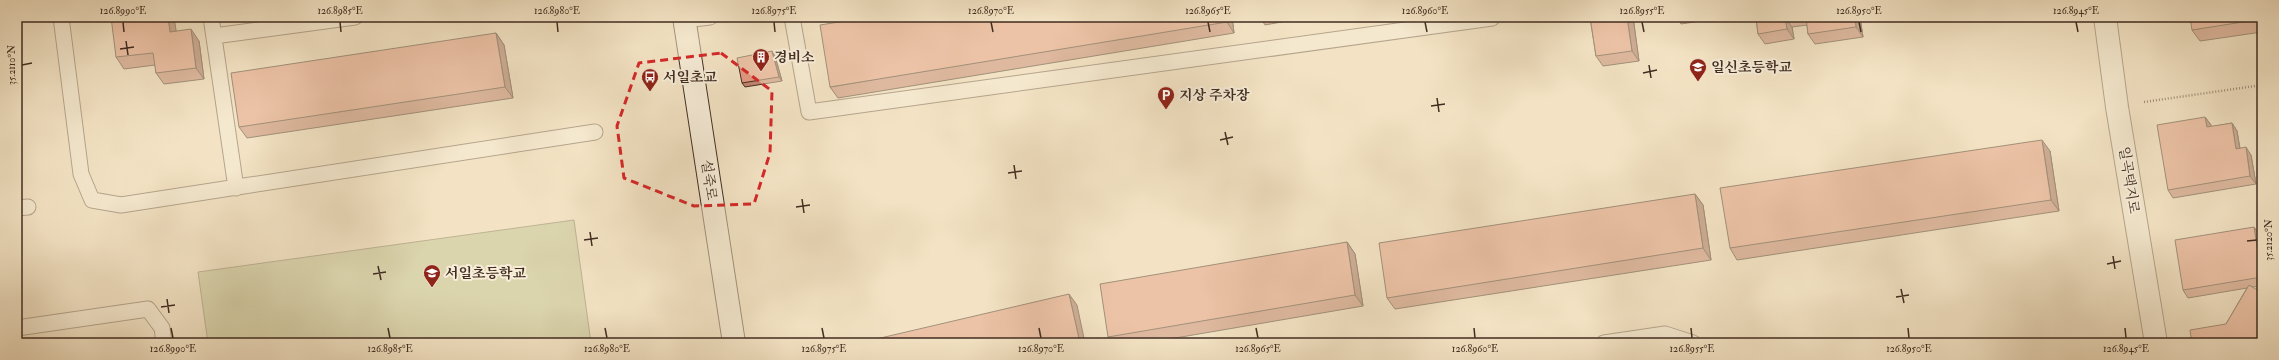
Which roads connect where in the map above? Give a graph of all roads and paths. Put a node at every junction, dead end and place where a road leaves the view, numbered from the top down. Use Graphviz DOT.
graph roads {
  1 [pos="61,17"];
  2 [pos="211,17"];
  3 [pos="355,17"];
  4 [pos="710,17"];
  5 [pos="792,17"];
  6 [pos="2105,17"];
  7 [pos="684,18"];
  8 [pos="1492,18"];
  9 [pos="214,36"];
  10 [pos="2262,85"];
  11 [pos="2117,107"];
  12 [pos="595,132"];
  13 [pos="236,188"];
  14 [pos="17,328"];
  15 [pos="164,343"];
  16 [pos="734,343"];
  17 [pos="1604,343"];
  18 [pos="1693,343"];
  19 [pos="2156,343"];
  1 -- 13 [label="lane"];
  2 -- 9 [label="lane"];
  3 -- 9 [label="lane"];
  4 -- 7 [label="lane"];
  5 -- 8 [label="lane"];
  6 -- 11 [label="street, 일곡택지로"];
  7 -- 16 [label="street, 설죽로"];
  9 -- 13 [label="lane"];
  10 -- 11 [label="path"];
  11 -- 19 [label="street, 일곡택지로"];
  12 -- 13 [label="lane"];
  14 -- 15 [label="lane"];
  17 -- 18 [label="lane"];
}
